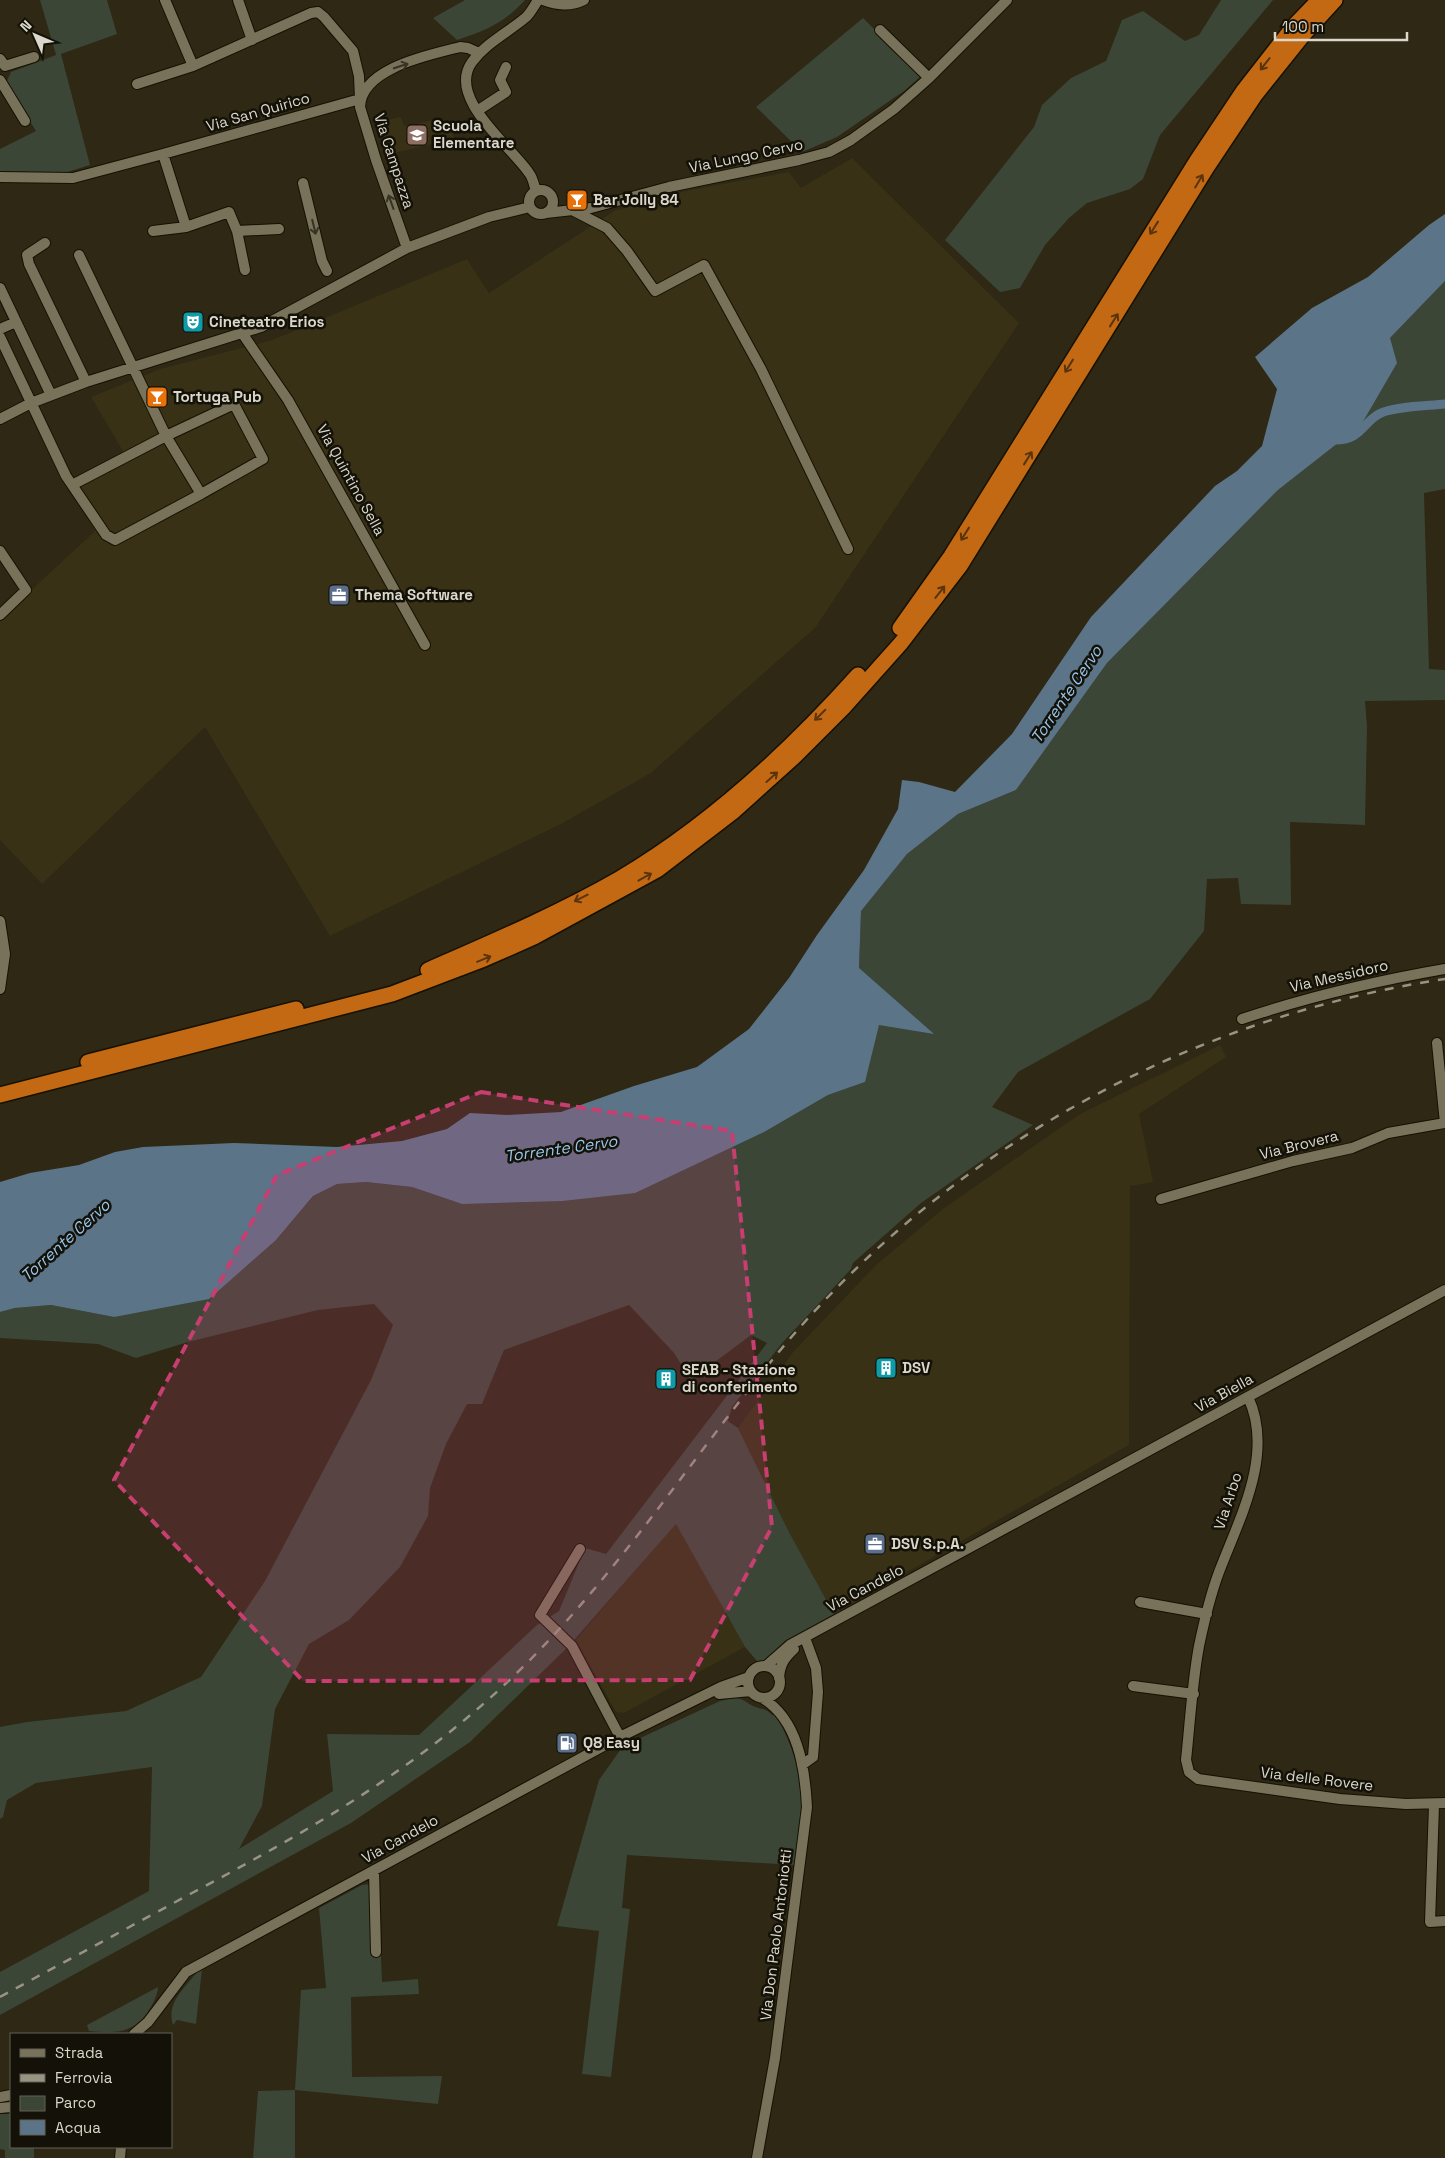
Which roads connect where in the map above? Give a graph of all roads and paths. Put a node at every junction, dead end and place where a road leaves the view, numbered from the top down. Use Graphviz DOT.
graph roads {
  1 [pos="166,0"];
  2 [pos="238,0"];
  3 [pos="538,0"];
  4 [pos="543,0"];
  5 [pos="584,0"];
  6 [pos="1007,0"];
  7 [pos="1319,0"];
  8 [pos="1335,0"];
  9 [pos="880,30"];
  10 [pos="252,40"];
  11 [pos="479,53"];
  12 [pos="34,57"];
  13 [pos="0,59"];
  14 [pos="193,66"];
  15 [pos="506,67"];
  16 [pos="929,78"];
  17 [pos="0,80"];
  18 [pos="137,84"];
  19 [pos="360,98"];
  20 [pos="477,111"];
  21 [pos="25,121"];
  22 [pos="163,154"];
  23 [pos="0,176"];
  24 [pos="303,182"];
  25 [pos="536,190"];
  26 [pos="553,198"];
  27 [pos="530,206"];
  28 [pos="574,211"];
  29 [pos="562,212"];
  30 [pos="546,213"];
  31 [pos="186,227"];
  32 [pos="279,229"];
  33 [pos="153,231"];
  34 [pos="237,231"];
  35 [pos="45,243"];
  36 [pos="407,248"];
  37 [pos="79,255"];
  38 [pos="245,270"];
  39 [pos="327,271"];
  40 [pos="0,289"];
  41 [pos="16,322"];
  42 [pos="0,329"];
  43 [pos="242,334"];
  44 [pos="1,342"];
  45 [pos="132,366"];
  46 [pos="86,382"];
  47 [pos="51,395"];
  48 [pos="31,404"];
  49 [pos="0,419"];
  50 [pos="166,436"];
  51 [pos="72,485"];
  52 [pos="201,494"];
  53 [pos="848,549"];
  54 [pos="0,551"];
  55 [pos="0,615"];
  56 [pos="425,646"];
  57 [pos="0,921"];
  58 [pos="1445,969"];
  59 [pos="0,989"];
  60 [pos="1242,1019"];
  61 [pos="1437,1043"];
  62 [pos="0,1085"];
  63 [pos="0,1095"];
  64 [pos="1445,1123"];
  65 [pos="1161,1199"];
  66 [pos="1445,1290"];
  67 [pos="1248,1397"];
  68 [pos="1018,1522"];
  69 [pos="580,1549"];
  70 [pos="1140,1602"];
  71 [pos="1208,1614"];
  72 [pos="805,1638"];
  73 [pos="766,1666"];
  74 [pos="749,1677"];
  75 [pos="779,1678"];
  76 [pos="1133,1686"];
  77 [pos="751,1691"];
  78 [pos="778,1691"];
  79 [pos="1194,1694"];
  80 [pos="703,1698"];
  81 [pos="762,1698"];
  82 [pos="784,1718"];
  83 [pos="620,1737"];
  84 [pos="809,1762"];
  85 [pos="1188,1772"];
  86 [pos="1445,1803"];
  87 [pos="1434,1805"];
  88 [pos="374,1870"];
  89 [pos="1445,1921"];
  90 [pos="376,1952"];
  91 [pos="135,2033"];
  92 [pos="757,2158"];
  1 -- 14 [label="street"];
  2 -- 10 [label="street"];
  3 -- 11 [label="street"];
  4 -- 5 [label="street"];
  6 -- 16 [label="street, Via Lungo Cervo"];
  7 -- 62 [label="highway, one-way"];
  63 -- 8 [label="highway, one-way"];
  9 -- 16 [label="street"];
  10 -- 14 [label="street"];
  10 -- 19 [label="street"];
  19 -- 11 [label="street, Via Campazza, one-way"];
  11 -- 20 [label="street"];
  12 -- 13 [label="street"];
  14 -- 18 [label="street"];
  15 -- 20 [label="street"];
  16 -- 28 [label="street, Via Lungo Cervo"];
  17 -- 21 [label="street"];
  19 -- 22 [label="street, Via San Quirico"];
  36 -- 19 [label="street, Via Campazza, one-way"];
  20 -- 25 [label="street"];
  22 -- 23 [label="street, Via San Quirico"];
  22 -- 31 [label="street"];
  24 -- 39 [label="street, one-way"];
  25 -- 26 [label="street"];
  25 -- 27 [label="street"];
  26 -- 29 [label="street"];
  26 -- 30 [label="street"];
  27 -- 30 [label="street"];
  27 -- 36 [label="street"];
  28 -- 29 [label="street, Via Lungo Cervo"];
  28 -- 53 [label="street"];
  29 -- 30 [label="street, Via Lungo Cervo"];
  31 -- 33 [label="street"];
  31 -- 34 [label="street"];
  32 -- 34 [label="street"];
  34 -- 38 [label="street"];
  35 -- 46 [label="street"];
  36 -- 43 [label="street"];
  37 -- 45 [label="street"];
  40 -- 41 [label="street"];
  41 -- 42 [label="street"];
  41 -- 47 [label="street"];
  43 -- 45 [label="street"];
  43 -- 56 [label="street, Via Quintino Sella"];
  44 -- 48 [label="street"];
  45 -- 46 [label="street"];
  45 -- 50 [label="street"];
  46 -- 47 [label="street"];
  47 -- 48 [label="street"];
  48 -- 49 [label="street"];
  48 -- 51 [label="street"];
  50 -- 51 [label="street"];
  50 -- 52 [label="street"];
  50 -- 52 [label="street"];
  51 -- 52 [label="street"];
  54 -- 55 [label="street"];
  57 -- 59 [label="street"];
  58 -- 60 [label="street, Via Messidoro"];
  61 -- 64 [label="street, Via Brovera"];
  64 -- 65 [label="street, Via Brovera"];
  66 -- 67 [label="street, Via Biella"];
  67 -- 68 [label="street, Via Biella"];
  67 -- 71 [label="street, Via Arbo"];
  68 -- 72 [label="street, Via Candelo"];
  69 -- 83 [label="street"];
  70 -- 71 [label="street"];
  71 -- 79 [label="street, Via Arbo"];
  72 -- 73 [label="street, Via Candelo"];
  72 -- 75 [label="street, Via Candelo"];
  72 -- 84 [label="street"];
  73 -- 74 [label="street"];
  73 -- 75 [label="street"];
  74 -- 77 [label="street"];
  74 -- 80 [label="street, Via Candelo"];
  75 -- 78 [label="street"];
  76 -- 79 [label="street"];
  77 -- 80 [label="street, Via Candelo"];
  77 -- 81 [label="street"];
  78 -- 81 [label="street"];
  78 -- 82 [label="street, Via Don Paolo Antoniotti"];
  79 -- 85 [label="street, Via Arbo"];
  80 -- 83 [label="street, Via Candelo"];
  81 -- 82 [label="street, Via Don Paolo Antoniotti"];
  82 -- 84 [label="street, Via Don Paolo Antoniotti"];
  83 -- 88 [label="street, Via Candelo"];
  84 -- 92 [label="street, Via Don Paolo Antoniotti"];
  85 -- 87 [label="street, Via delle Rovere"];
  86 -- 87 [label="street, Via delle Rovere"];
  87 -- 89 [label="street"];
  88 -- 90 [label="street"];
  88 -- 91 [label="street, Via Candelo"];
}
